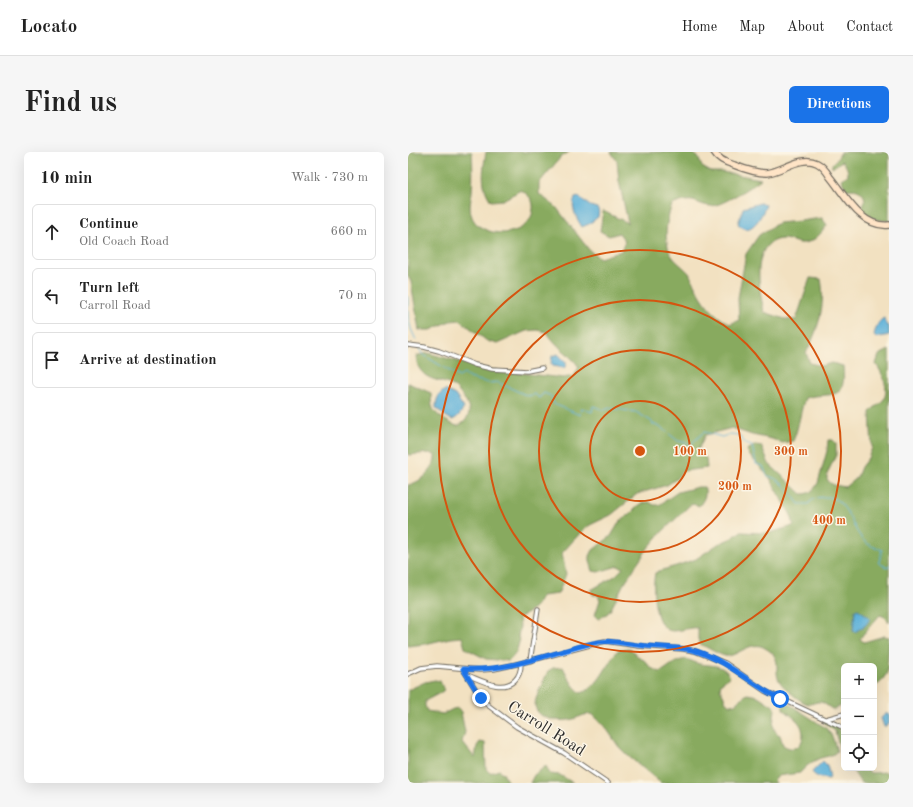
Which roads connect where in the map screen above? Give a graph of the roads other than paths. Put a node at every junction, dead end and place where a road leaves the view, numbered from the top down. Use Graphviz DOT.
graph roads {
  1 [pos="714,152"];
  2 [pos="889,225"];
  3 [pos="408,345"];
  4 [pos="542,368"];
  5 [pos="538,609"];
  6 [pos="530,661"];
  7 [pos="521,663"];
  8 [pos="463,669"];
  9 [pos="408,674"];
  10 [pos="467,675"];
  11 [pos="841,715"];
  12 [pos="826,719"];
  13 [pos="841,726"];
  14 [pos="608,783"];
  1 -- 2 [label="street"];
  3 -- 4 [label="street"];
  5 -- 6 [label="street"];
  6 -- 7 [label="street"];
  6 -- 12 [label="street"];
  7 -- 8 [label="street"];
  7 -- 10 [label="street"];
  8 -- 9 [label="street"];
  8 -- 10 [label="street, Carroll Road"];
  10 -- 14 [label="street, Carroll Road"];
  11 -- 12 [label="street"];
  12 -- 13 [label="street"];
}
